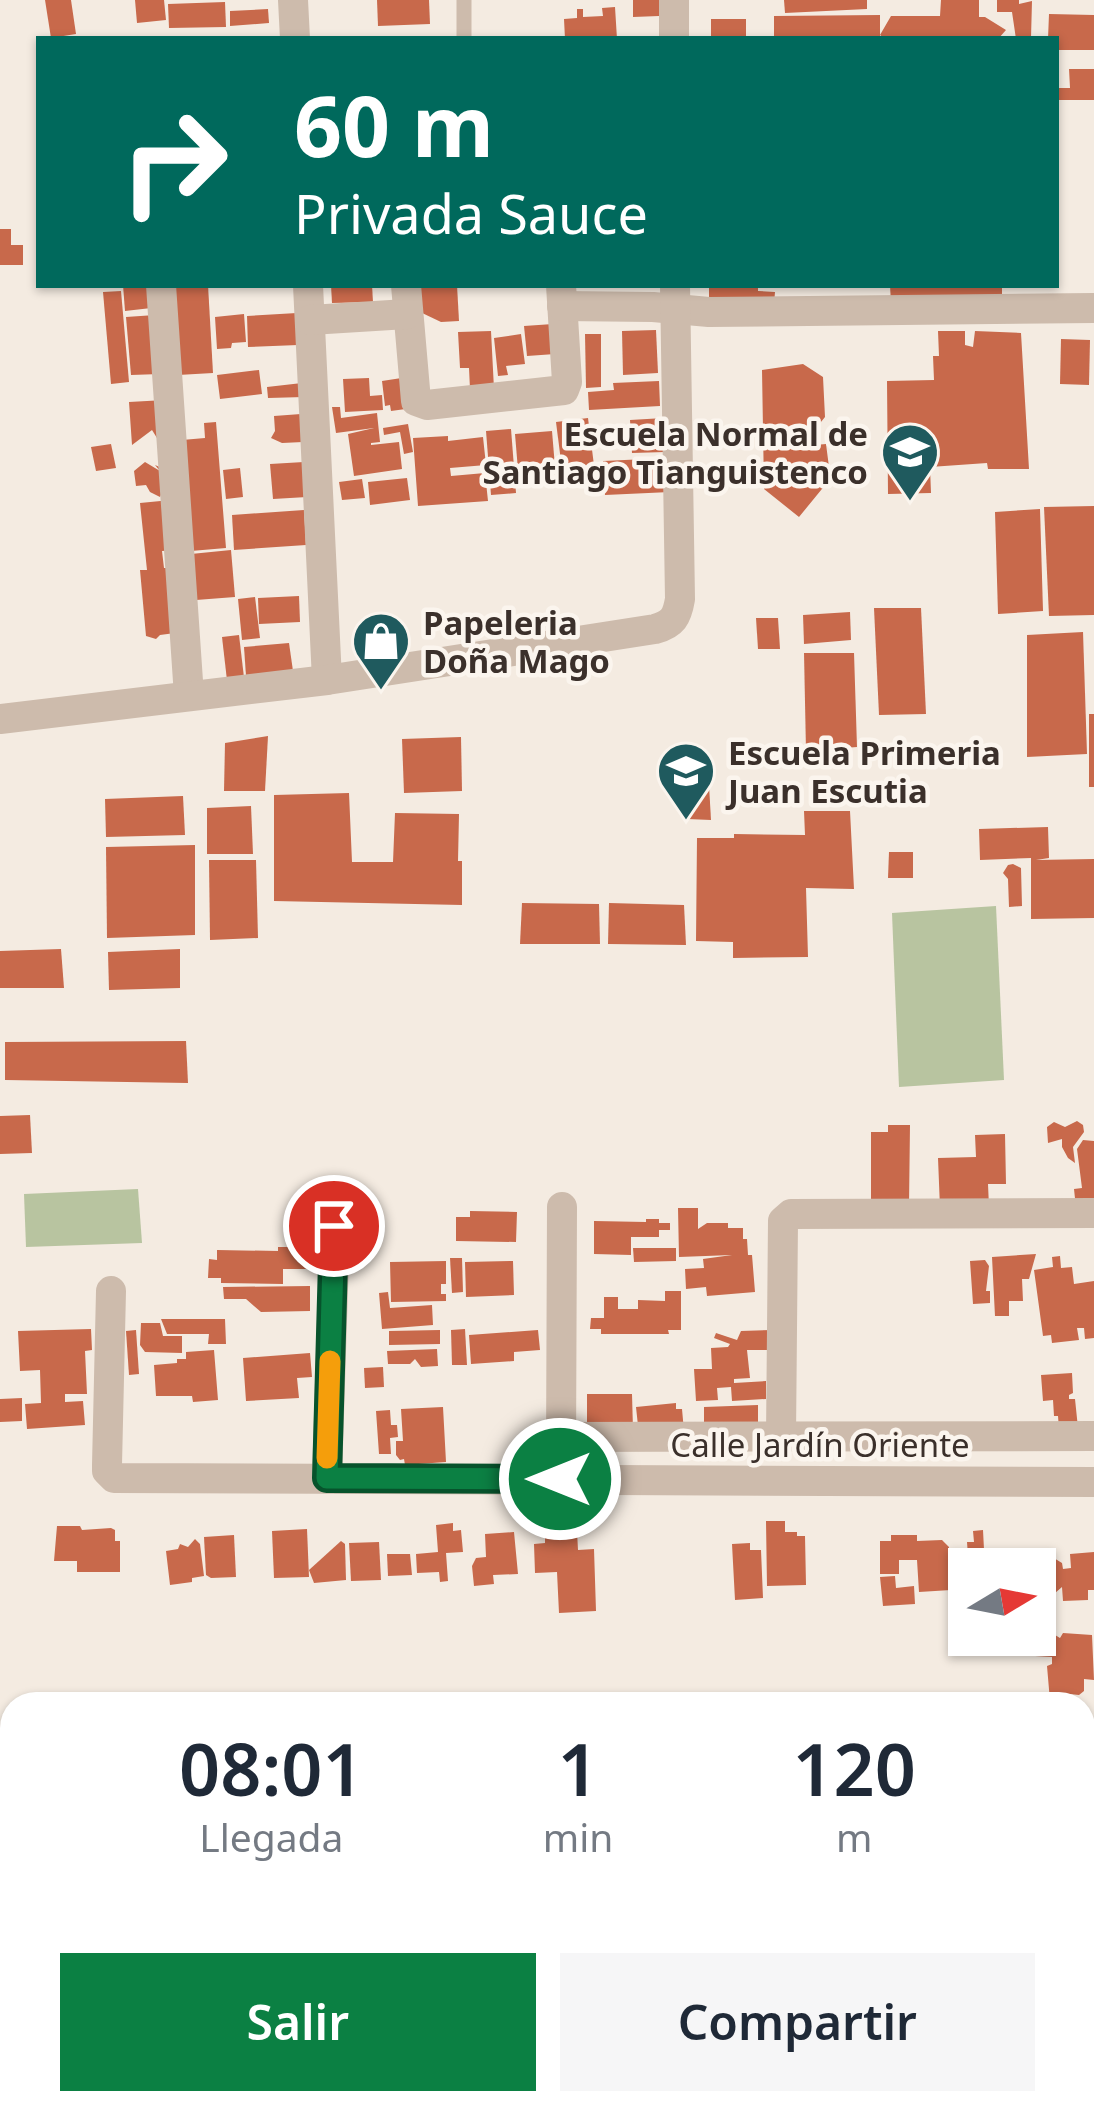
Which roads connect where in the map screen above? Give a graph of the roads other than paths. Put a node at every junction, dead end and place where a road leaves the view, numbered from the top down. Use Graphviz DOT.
graph roads {
  1 [pos="293,0"];
  2 [pos="464,0"];
  3 [pos="674,0"];
  4 [pos="295,36"];
  5 [pos="464,36"];
  6 [pos="674,36"];
  7 [pos="161,288"];
  8 [pos="308,288"];
  9 [pos="561,296"];
  10 [pos="675,297"];
  11 [pos="406,300"];
  12 [pos="1094,308"];
  13 [pos="310,320"];
  14 [pos="327,680"];
  15 [pos="189,696"];
  16 [pos="0,719"];
  17 [pos="562,1208"];
  18 [pos="1094,1213"];
  19 [pos="334,1226"];
  20 [pos="111,1291"];
  21 [pos="781,1436"];
  22 [pos="1094,1436"];
  23 [pos="561,1437"];
  24 [pos="327,1478"];
  25 [pos="560,1479"];
  26 [pos="1094,1482"];
  1 -- 4 [label="street"];
  2 -- 5 [label="lane"];
  3 -- 6 [label="street"];
  7 -- 15 [label="street"];
  8 -- 13 [label="street"];
  9 -- 10 [label="street"];
  9 -- 11 [label="street"];
  10 -- 12 [label="street"];
  10 -- 14 [label="street"];
  11 -- 13 [label="street"];
  13 -- 14 [label="street"];
  14 -- 15 [label="street"];
  15 -- 16 [label="street"];
  17 -- 23 [label="street"];
  18 -- 21 [label="street"];
  19 -- 24 [label="street"];
  20 -- 24 [label="street, Calle Jardín Oriente"];
  21 -- 22 [label="street"];
  21 -- 23 [label="street"];
  23 -- 25 [label="street"];
  24 -- 25 [label="street, Calle Jardín Oriente"];
  25 -- 26 [label="street, Calle Jardín Oriente"];
}
